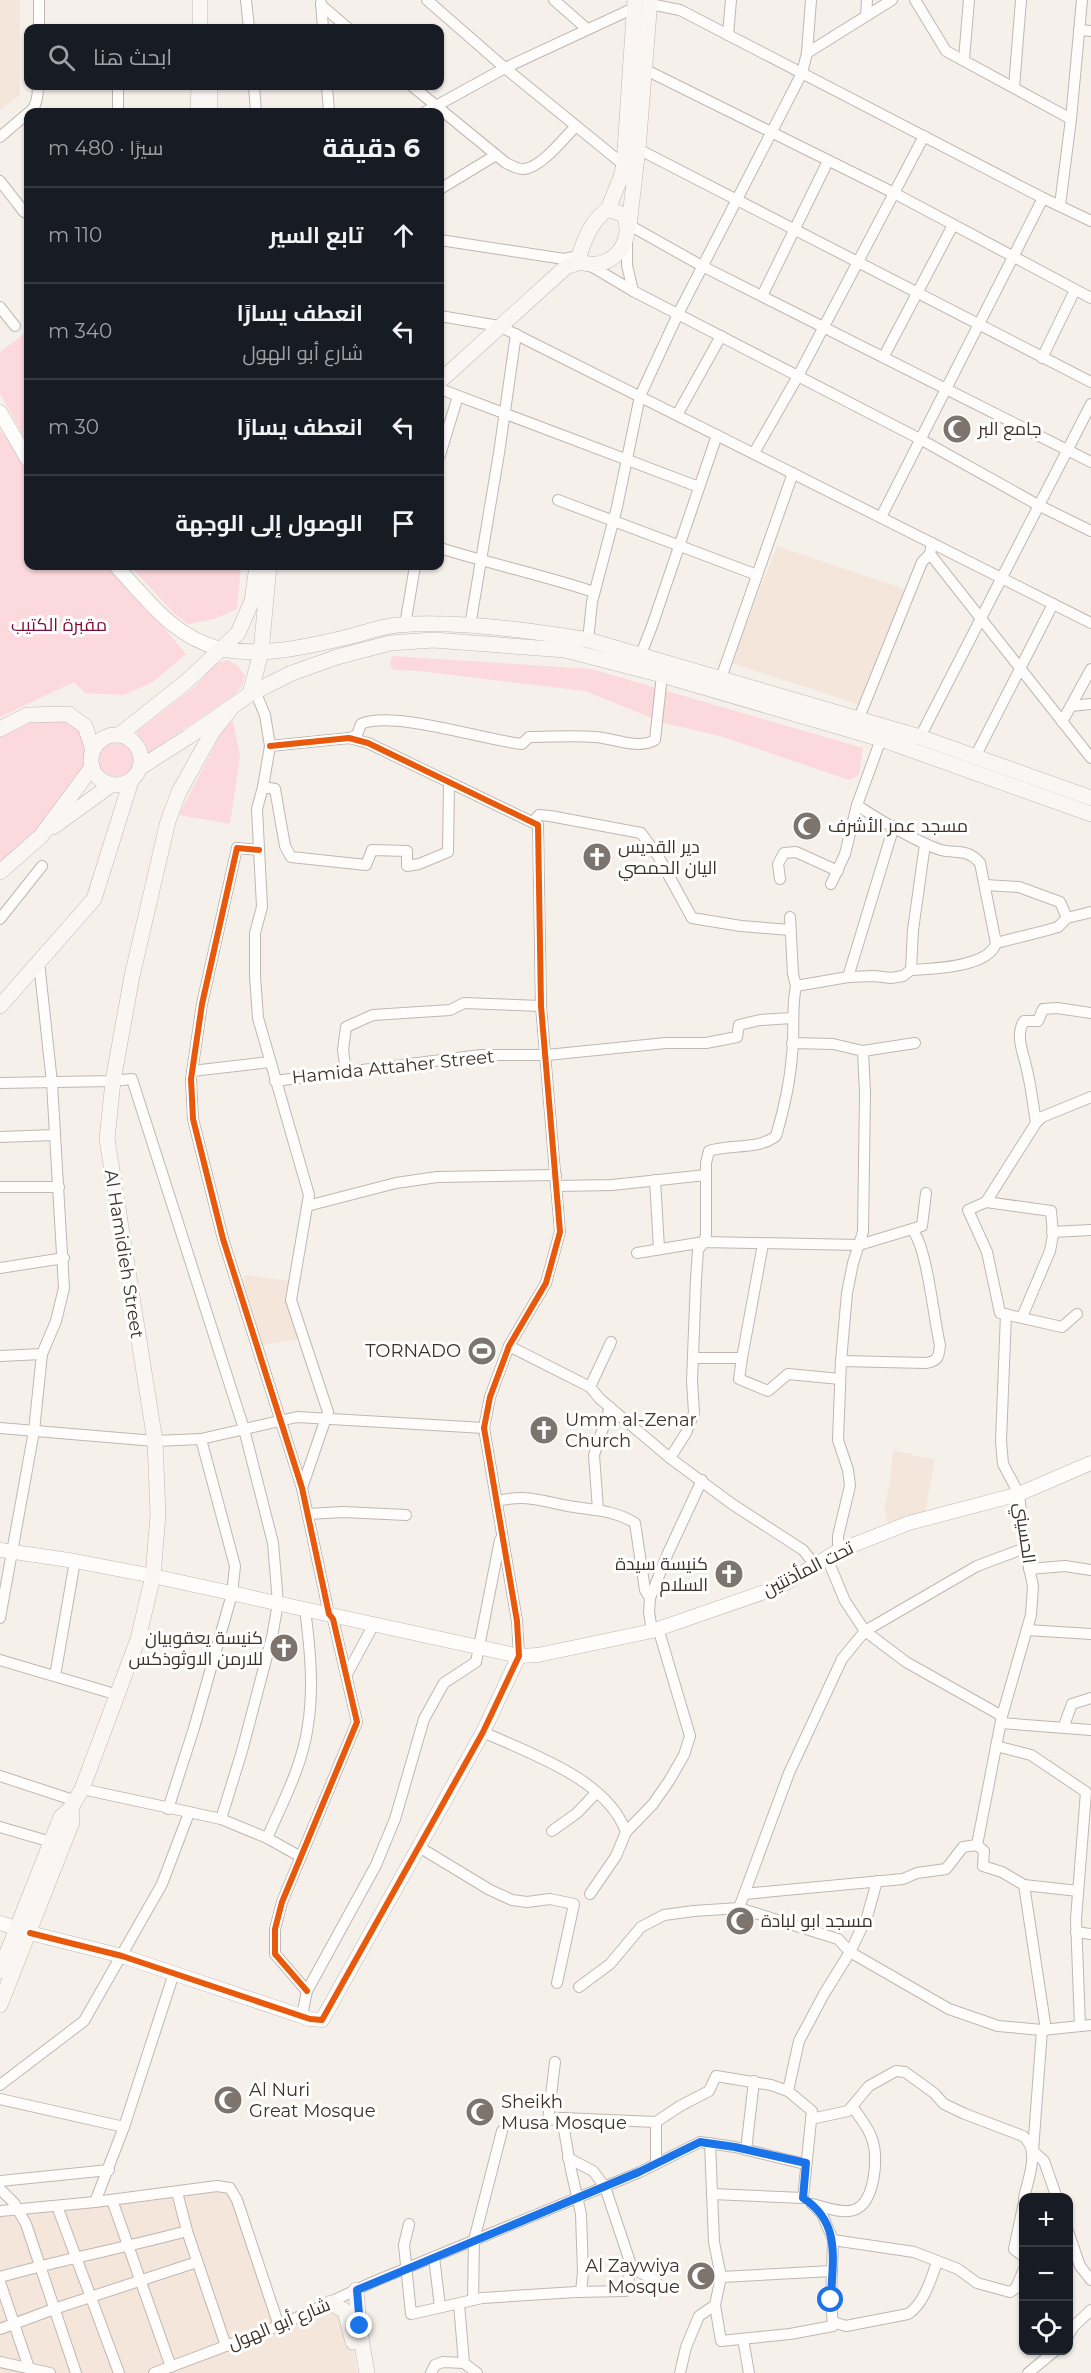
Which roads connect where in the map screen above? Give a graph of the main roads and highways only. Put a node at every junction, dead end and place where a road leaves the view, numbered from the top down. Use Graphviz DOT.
graph roads {
  1 [pos="200,0"];
  2 [pos="210,0"];
  3 [pos="642,3"];
  4 [pos="200,24"];
  5 [pos="210,24"];
  6 [pos="199,90"];
  7 [pos="210,90"];
  8 [pos="198,108"];
  9 [pos="210,108"];
  10 [pos="624,165"];
  11 [pos="632,196"];
  12 [pos="609,209"];
  13 [pos="628,231"];
  14 [pos="583,261"];
  15 [pos="444,377"];
  16 [pos="266,570"];
  17 [pos="267,570"];
  18 [pos="221,650"];
  19 [pos="240,652"];
  20 [pos="261,652"];
  21 [pos="254,687"];
  22 [pos="232,707"];
  23 [pos="0,729"];
  24 [pos="119,735"];
  25 [pos="93,750"];
  26 [pos="92,767"];
  27 [pos="141,767"];
  28 [pos="131,781"];
  29 [pos="111,785"];
  30 [pos="1091,798"];
  31 [pos="1091,814"];
  32 [pos="41,836"];
  33 [pos="0,872"];
  34 [pos="0,1006"];
  35 [pos="77,1799"];
  36 [pos="23,1930"];
  37 [pos="0,1971"];
  38 [pos="0,2005"];
  39 [pos="357,2290"];
  40 [pos="331,2303"];
  41 [pos="357,2373"];
  42 [pos="367,2373"];
  1 -- 4 [label="main road"];
  2 -- 5 [label="main road"];
  3 -- 10 [label="main road"];
  3 -- 11 [label="main road"];
  6 -- 8 [label="main road"];
  7 -- 9 [label="main road"];
  10 -- 11 [label="main road"];
  10 -- 12 [label="main road"];
  11 -- 13 [label="main road"];
  12 -- 13 [label="main road"];
  12 -- 14 [label="main road"];
  13 -- 14 [label="main road"];
  14 -- 15 [label="main road"];
  16 -- 18 [label="main road"];
  17 -- 20 [label="main road"];
  18 -- 19 [label="main road"];
  18 -- 24 [label="main road"];
  19 -- 20 [label="main road"];
  19 -- 21 [label="main road"];
  20 -- 21 [label="main road"];
  20 -- 30 [label="main road"];
  21 -- 22 [label="main road"];
  21 -- 31 [label="main road"];
  22 -- 27 [label="main road"];
  22 -- 35 [label="main road, Al Hamidieh Street"];
  23 -- 25 [label="main road"];
  24 -- 25 [label="main road"];
  24 -- 27 [label="main road"];
  25 -- 26 [label="main road"];
  26 -- 29 [label="main road"];
  26 -- 32 [label="main road"];
  27 -- 28 [label="main road"];
  28 -- 29 [label="main road"];
  28 -- 34 [label="main road"];
  29 -- 32 [label="main road"];
  32 -- 33 [label="main road"];
  35 -- 36 [label="main road, Al Hamidieh Street"];
  35 -- 36 [label="main road, Al Hamidieh Street"];
  36 -- 37 [label="main road, Al Hamidieh Street"];
  36 -- 38 [label="main road, Al Hamidieh Street"];
  39 -- 42 [label="main road"];
  40 -- 41 [label="main road"];
}
